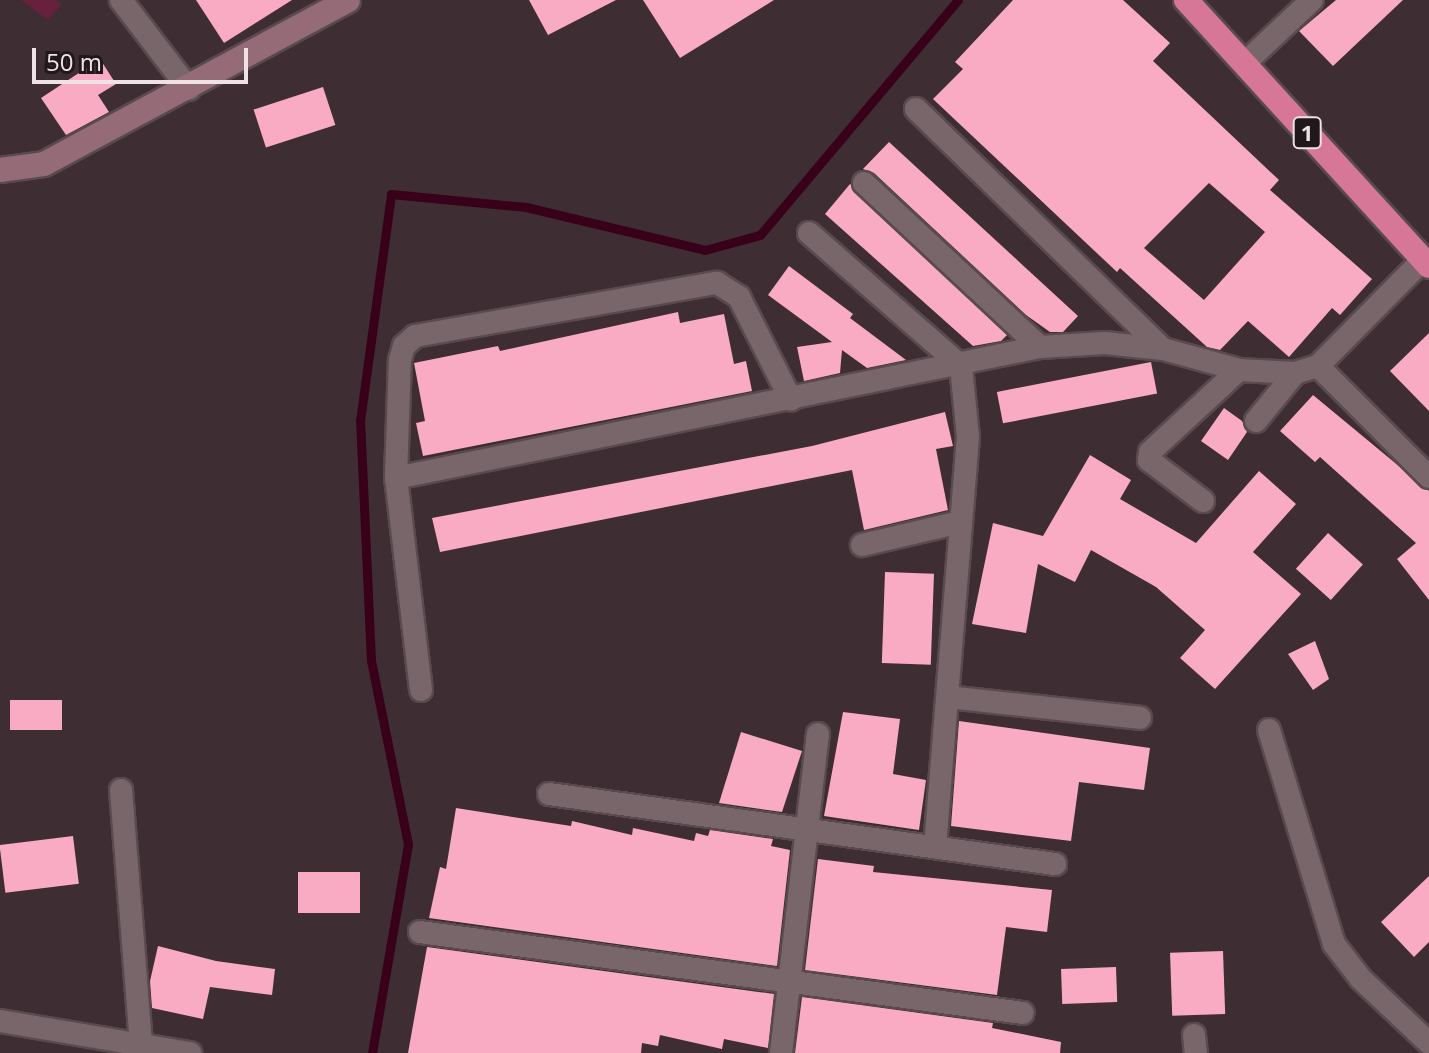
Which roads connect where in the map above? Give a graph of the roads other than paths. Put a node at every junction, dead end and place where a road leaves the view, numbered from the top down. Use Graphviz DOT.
graph roads {
  1 [pos="121,0"];
  2 [pos="348,0"];
  3 [pos="1186,0"];
  4 [pos="1312,0"];
  5 [pos="1244,64"];
  6 [pos="189,89"];
  7 [pos="916,109"];
  8 [pos="0,170"];
  9 [pos="864,183"];
  10 [pos="809,233"];
  11 [pos="1426,263"];
  12 [pos="1040,347"];
  13 [pos="1163,349"];
  14 [pos="961,366"];
  15 [pos="1318,366"];
  16 [pos="1239,370"];
  17 [pos="1295,373"];
  18 [pos="791,400"];
  19 [pos="1256,421"];
  20 [pos="1429,477"];
  21 [pos="396,478"];
  22 [pos="1203,501"];
  23 [pos="960,522"];
  24 [pos="862,545"];
  25 [pos="421,690"];
  26 [pos="948,697"];
  27 [pos="1140,718"];
  28 [pos="1269,730"];
  29 [pos="818,734"];
  30 [pos="121,790"];
  31 [pos="549,794"];
  32 [pos="808,831"];
  33 [pos="935,846"];
  34 [pos="1055,864"];
  35 [pos="420,932"];
  36 [pos="789,981"];
  37 [pos="1023,1013"];
  38 [pos="0,1021"];
  39 [pos="141,1043"];
  40 [pos="1429,1043"];
  41 [pos="190,1053"];
  42 [pos="781,1053"];
  1 -- 6 [label="street"];
  2 -- 6 [label="street"];
  3 -- 5 [label="highway, 1"];
  4 -- 5 [label="street"];
  5 -- 11 [label="highway, 1"];
  6 -- 8 [label="street"];
  7 -- 13 [label="street"];
  9 -- 12 [label="street"];
  10 -- 14 [label="street"];
  11 -- 15 [label="street"];
  12 -- 13 [label="street"];
  12 -- 14 [label="street"];
  13 -- 16 [label="street"];
  14 -- 18 [label="street"];
  14 -- 23 [label="street"];
  15 -- 17 [label="street"];
  15 -- 20 [label="street"];
  16 -- 17 [label="street"];
  16 -- 22 [label="street"];
  17 -- 19 [label="street"];
  18 -- 21 [label="street"];
  18 -- 21 [label="street"];
  21 -- 25 [label="street"];
  23 -- 24 [label="street"];
  23 -- 26 [label="street"];
  26 -- 27 [label="street"];
  26 -- 33 [label="street"];
  28 -- 40 [label="street"];
  29 -- 32 [label="street"];
  30 -- 39 [label="street"];
  31 -- 32 [label="street"];
  32 -- 33 [label="street"];
  32 -- 36 [label="street"];
  33 -- 34 [label="street"];
  35 -- 36 [label="street"];
  36 -- 37 [label="street"];
  36 -- 42 [label="street"];
  38 -- 39 [label="street"];
  39 -- 41 [label="street"];
}
